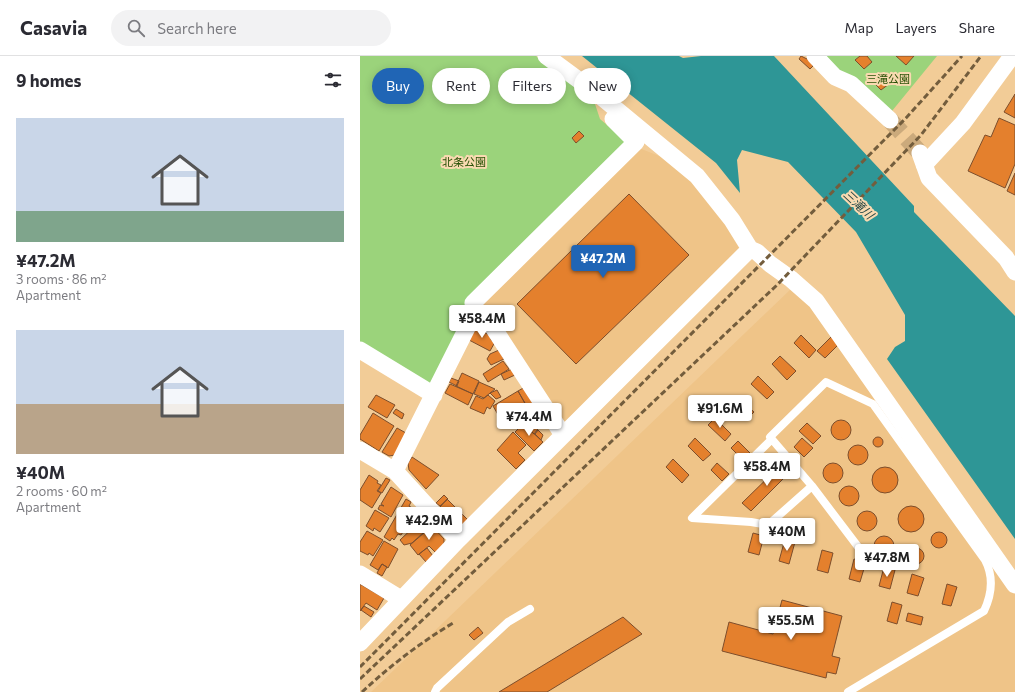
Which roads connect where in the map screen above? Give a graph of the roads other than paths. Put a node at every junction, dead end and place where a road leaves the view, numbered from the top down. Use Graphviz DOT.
graph roads {
  1 [pos="546,56"];
  2 [pos="815,56"];
  3 [pos="1012,56"];
  4 [pos="574,77"];
  5 [pos="603,104"];
  6 [pos="610,104"];
  7 [pos="890,120"];
  8 [pos="750,249"];
  9 [pos="1015,272"];
  10 [pos="475,312"];
  11 [pos="360,350"];
  12 [pos="434,395"];
  13 [pos="563,435"];
  14 [pos="772,439"];
  15 [pos="360,450"];
  16 [pos="395,471"];
  17 [pos="812,486"];
  18 [pos="458,540"];
  19 [pos="862,552"];
  20 [pos="360,574"];
  21 [pos="1015,585"];
  22 [pos="401,600"];
  23 [pos="530,609"];
  24 [pos="360,643"];
  25 [pos="435,692"];
  26 [pos="848,692"];
  1 -- 4 [label="street"];
  2 -- 7 [label="street"];
  3 -- 9 [label="street"];
  5 -- 10 [label="street"];
  6 -- 8 [label="street"];
  8 -- 13 [label="street"];
  8 -- 21 [label="street"];
  10 -- 12 [label="street"];
  10 -- 13 [label="street"];
  11 -- 12 [label="street"];
  12 -- 16 [label="street"];
  13 -- 18 [label="street"];
  14 -- 17 [label="lane"];
  14 -- 17 [label="lane"];
  14 -- 26 [label="lane"];
  15 -- 16 [label="street"];
  16 -- 18 [label="street"];
  17 -- 19 [label="lane"];
  18 -- 22 [label="street"];
  20 -- 22 [label="street"];
  22 -- 24 [label="street"];
  23 -- 25 [label="lane"];
}
